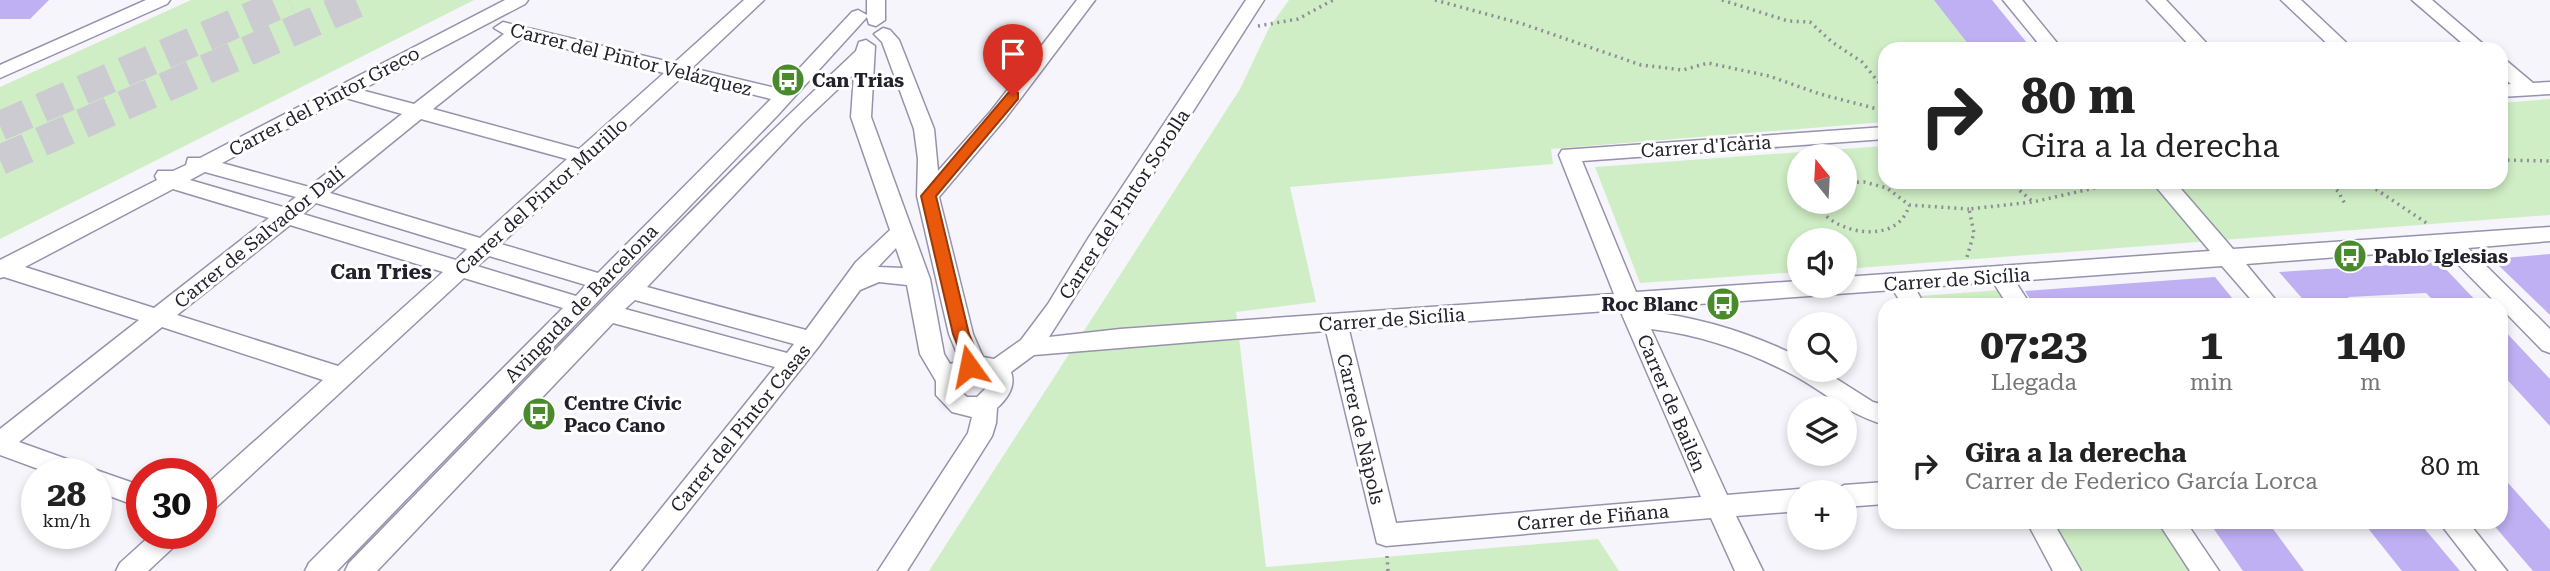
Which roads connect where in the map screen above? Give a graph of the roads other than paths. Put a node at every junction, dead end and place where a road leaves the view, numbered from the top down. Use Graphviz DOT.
graph roads {
  1 [pos="161,0"];
  2 [pos="494,0"];
  3 [pos="519,0"];
  4 [pos="755,0"];
  5 [pos="876,0"];
  6 [pos="1086,0"];
  7 [pos="1255,0"];
  8 [pos="2012,0"];
  9 [pos="2155,0"];
  10 [pos="2290,0"];
  11 [pos="2421,0"];
  12 [pos="471,18"];
  13 [pos="862,28"];
  14 [pos="518,32"];
  15 [pos="2047,42"];
  16 [pos="2196,42"];
  17 [pos="2336,42"];
  18 [pos="2472,42"];
  19 [pos="678,70"];
  20 [pos="0,72"];
  21 [pos="2508,72"];
  22 [pos="841,73"];
  23 [pos="2550,88"];
  24 [pos="2529,90"];
  25 [pos="344,91"];
  26 [pos="2508,91"];
  27 [pos="785,96"];
  28 [pos="416,111"];
  29 [pos="861,117"];
  30 [pos="1878,133"];
  31 [pos="1569,155"];
  32 [pos="583,157"];
  33 [pos="193,162"];
  34 [pos="165,176"];
  35 [pos="2169,189"];
  36 [pos="310,194"];
  37 [pos="928,196"];
  38 [pos="282,217"];
  39 [pos="903,231"];
  40 [pos="2550,233"];
  41 [pos="2448,241"];
  42 [pos="486,247"];
  43 [pos="2227,256"];
  44 [pos="1,264"];
  45 [pos="460,270"];
  46 [pos="2000,276"];
  47 [pos="919,279"];
  48 [pos="602,282"];
  49 [pos="1900,283"];
  50 [pos="855,284"];
  51 [pos="629,290"];
  52 [pos="1909,298"];
  53 [pos="2016,298"];
  54 [pos="2262,298"];
  55 [pos="2504,298"];
  56 [pos="2508,302"];
  57 [pos="579,305"];
  58 [pos="1630,310"];
  59 [pos="608,313"];
  60 [pos="159,318"];
  61 [pos="1336,323"];
  62 [pos="811,340"];
  63 [pos="2550,344"];
  64 [pos="1030,345"];
  65 [pos="1787,362"];
  66 [pos="792,363"];
  67 [pos="985,367"];
  68 [pos="343,377"];
  69 [pos="949,379"];
  70 [pos="1822,382"];
  71 [pos="985,404"];
  72 [pos="1878,413"];
  73 [pos="0,444"];
  74 [pos="37,458"];
  75 [pos="217,491"];
  76 [pos="1878,494"];
  77 [pos="1857,495"];
  78 [pos="1787,501"];
  79 [pos="1718,507"];
  80 [pos="2044,529"];
  81 [pos="2176,529"];
  82 [pos="2458,529"];
  83 [pos="1387,535"];
  84 [pos="154,549"];
  85 [pos="130,571"];
  86 [pos="319,571"];
  87 [pos="359,571"];
  88 [pos="625,571"];
  89 [pos="892,571"];
  90 [pos="1749,571"];
  91 [pos="2067,571"];
  92 [pos="2205,571"];
  93 [pos="2493,571"];
  1 -- 20 [label="street"];
  2 -- 12 [label="street, Carrer del Pintor Greco"];
  3 -- 12 [label="street, Carrer del Pintor Greco"];
  4 -- 19 [label="street, Carrer del Pintor Murillo"];
  5 -- 13 [label="street"];
  6 -- 37 [label="street"];
  7 -- 64 [label="street, Carrer del Pintor Sorolla"];
  8 -- 15 [label="street"];
  9 -- 16 [label="street"];
  10 -- 17 [label="street"];
  11 -- 18 [label="street"];
  12 -- 14 [label="street, Carrer del Pintor Velázquez"];
  12 -- 25 [label="street, Carrer del Pintor Greco"];
  12 -- 33 [label="street, Carrer del Pintor Greco"];
  13 -- 22 [label="street, Avinguda de Barcelona"];
  13 -- 27 [label="street, Avinguda de Barcelona"];
  13 -- 29 [label="street"];
  13 -- 37 [label="street"];
  14 -- 19 [label="street, Carrer del Pintor Velázquez"];
  14 -- 28 [label="street, Carrer de Salvador Dalí"];
  19 -- 27 [label="street, Carrer del Pintor Velázquez"];
  19 -- 32 [label="street, Carrer del Pintor Murillo"];
  21 -- 24 [label="street"];
  22 -- 29 [label="street"];
  22 -- 51 [label="street, Avinguda de Barcelona"];
  23 -- 24 [label="street"];
  24 -- 26 [label="street"];
  25 -- 28 [label="street"];
  25 -- 33 [label="street, Carrer del Pintor Greco"];
  27 -- 48 [label="street, Avinguda de Barcelona"];
  28 -- 32 [label="street"];
  28 -- 36 [label="street, Carrer de Salvador Dalí"];
  29 -- 39 [label="street"];
  30 -- 31 [label="street, Carrer d'Icària"];
  31 -- 58 [label="street, Carrer de Bailén"];
  32 -- 42 [label="street, Carrer del Pintor Murillo"];
  33 -- 34 [label="street, Carrer del Pintor Greco"];
  33 -- 36 [label="street"];
  34 -- 38 [label="street"];
  34 -- 44 [label="street, Carrer del Pintor Greco"];
  35 -- 43 [label="street"];
  36 -- 38 [label="street, Carrer de Salvador Dalí"];
  36 -- 42 [label="street"];
  37 -- 67 [label="street"];
  38 -- 45 [label="street"];
  38 -- 60 [label="street, Carrer de Salvador Dalí"];
  39 -- 47 [label="street"];
  39 -- 50 [label="street, Carrer del Pintor Casas"];
  40 -- 41 [label="street, Carrer de Sicília"];
  41 -- 43 [label="street, Carrer de Sicília"];
  41 -- 55 [label="street"];
  42 -- 45 [label="street, Carrer del Pintor Murillo"];
  42 -- 48 [label="street"];
  43 -- 46 [label="street, Carrer de Sicília"];
  43 -- 54 [label="street"];
  44 -- 60 [label="street"];
  45 -- 57 [label="street"];
  45 -- 68 [label="street, Carrer del Pintor Murillo"];
  46 -- 49 [label="street, Carrer de Sicília"];
  46 -- 53 [label="street"];
  47 -- 50 [label="street"];
  47 -- 69 [label="street"];
  48 -- 57 [label="street, Avinguda de Barcelona"];
  49 -- 52 [label="street"];
  49 -- 58 [label="street, Carrer de Sicília"];
  50 -- 62 [label="street, Carrer del Pintor Casas"];
  51 -- 59 [label="street, Avinguda de Barcelona"];
  51 -- 62 [label="street"];
  56 -- 63 [label="street"];
  57 -- 86 [label="street, Avinguda de Barcelona"];
  58 -- 61 [label="street, Carrer de Sicília"];
  58 -- 65 [label="street"];
  58 -- 79 [label="street, Carrer de Bailén"];
  59 -- 66 [label="street"];
  59 -- 87 [label="street, Avinguda de Barcelona"];
  60 -- 68 [label="street"];
  60 -- 73 [label="street, Carrer de Salvador Dalí"];
  61 -- 64 [label="street, Carrer de Sicília"];
  61 -- 83 [label="street, Carrer de Nàpols"];
  62 -- 66 [label="street, Carrer del Pintor Casas"];
  64 -- 67 [label="street, Carrer del Pintor Sorolla"];
  66 -- 88 [label="street, Carrer del Pintor Casas"];
  67 -- 69 [label="street"];
  67 -- 71 [label="street"];
  68 -- 75 [label="street, Carrer del Pintor Murillo"];
  69 -- 71 [label="street"];
  70 -- 72 [label="street"];
  71 -- 89 [label="street"];
  73 -- 74 [label="street"];
  76 -- 77 [label="street"];
  78 -- 79 [label="street, Carrer de Fiñana"];
  79 -- 83 [label="street, Carrer de Fiñana"];
  79 -- 90 [label="street, Carrer de Bailén"];
  80 -- 91 [label="street"];
  81 -- 92 [label="street"];
  82 -- 93 [label="street"];
  84 -- 85 [label="street"];
}
